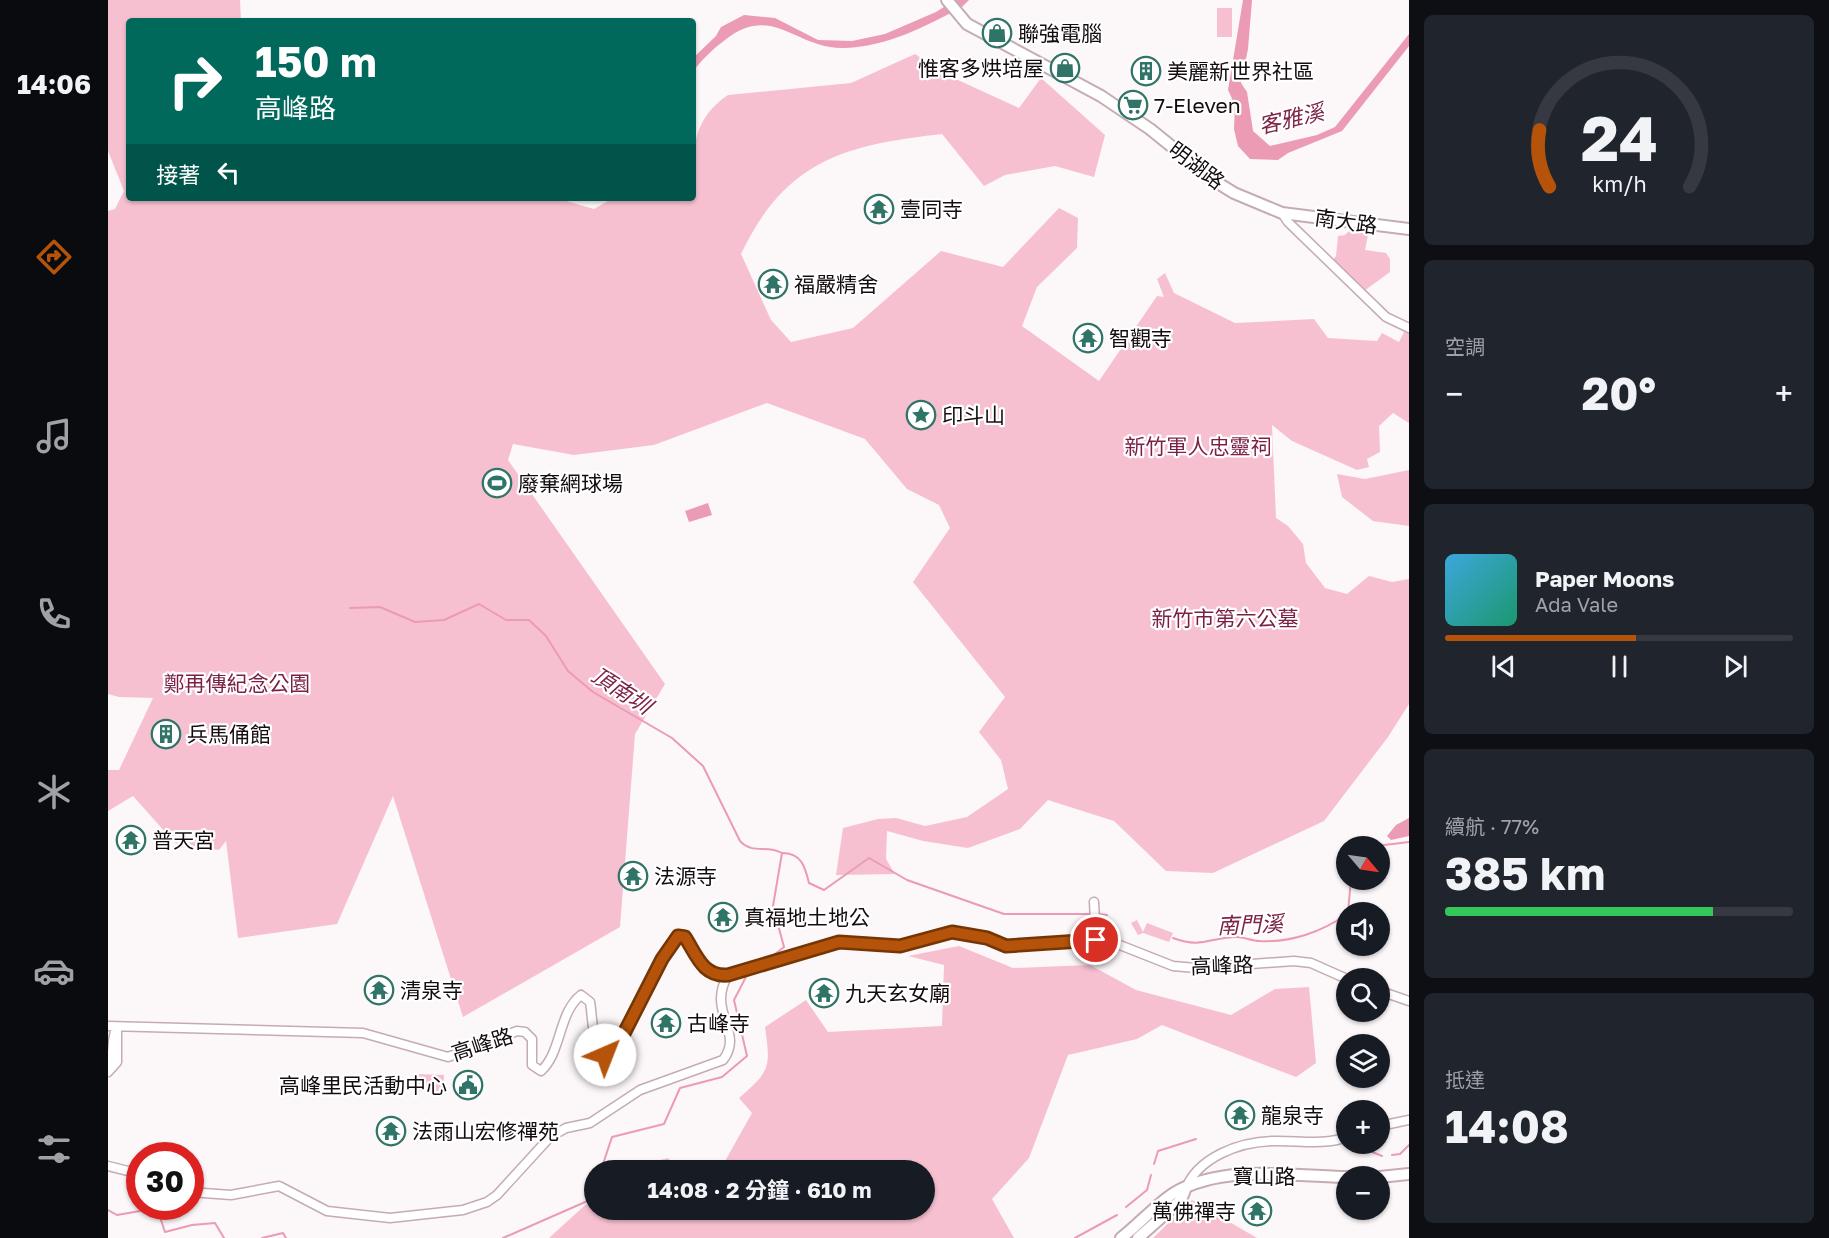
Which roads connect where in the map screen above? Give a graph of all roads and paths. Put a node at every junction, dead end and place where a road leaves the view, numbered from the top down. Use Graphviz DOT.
graph roads {
  1 [pos="947,0"];
  2 [pos="1282,213"];
  3 [pos="1409,229"];
  4 [pos="1409,328"];
  5 [pos="1094,902"];
  6 [pos="1096,940"];
  7 [pos="1336,974"];
  8 [pos="728,975"];
  9 [pos="1390,994"];
  10 [pos="1409,1001"];
  11 [pos="112,1027"];
  12 [pos="108,1066"];
  13 [pos="108,1072"];
  14 [pos="1409,1119"];
  15 [pos="1390,1124"];
  16 [pos="1336,1139"];
  17 [pos="108,1166"];
  18 [pos="126,1170"];
  19 [pos="1409,1174"];
  20 [pos="1390,1176"];
  21 [pos="1336,1177"];
  22 [pos="1185,1190"];
  23 [pos="204,1193"];
  24 [pos="1121,1238"];
  25 [pos="1138,1238"];
  1 -- 2 [label="main road, 明湖路"];
  2 -- 3 [label="main road, 南大路"];
  2 -- 4 [label="street, 明湖路"];
  5 -- 6 [label="street"];
  6 -- 7 [label="street, 高峰路"];
  6 -- 8 [label="street, 高峰路"];
  8 -- 11 [label="street, 高峰路"];
  8 -- 23 [label="street"];
  9 -- 10 [label="street"];
  11 -- 12 [label="street"];
  11 -- 13 [label="street"];
  14 -- 15 [label="street"];
  16 -- 22 [label="street"];
  17 -- 18 [label="street"];
  19 -- 20 [label="main road"];
  21 -- 22 [label="main road, 寶山路"];
  22 -- 24 [label="main road, 寶山路"];
  22 -- 25 [label="main road, 寶山路"];
}
